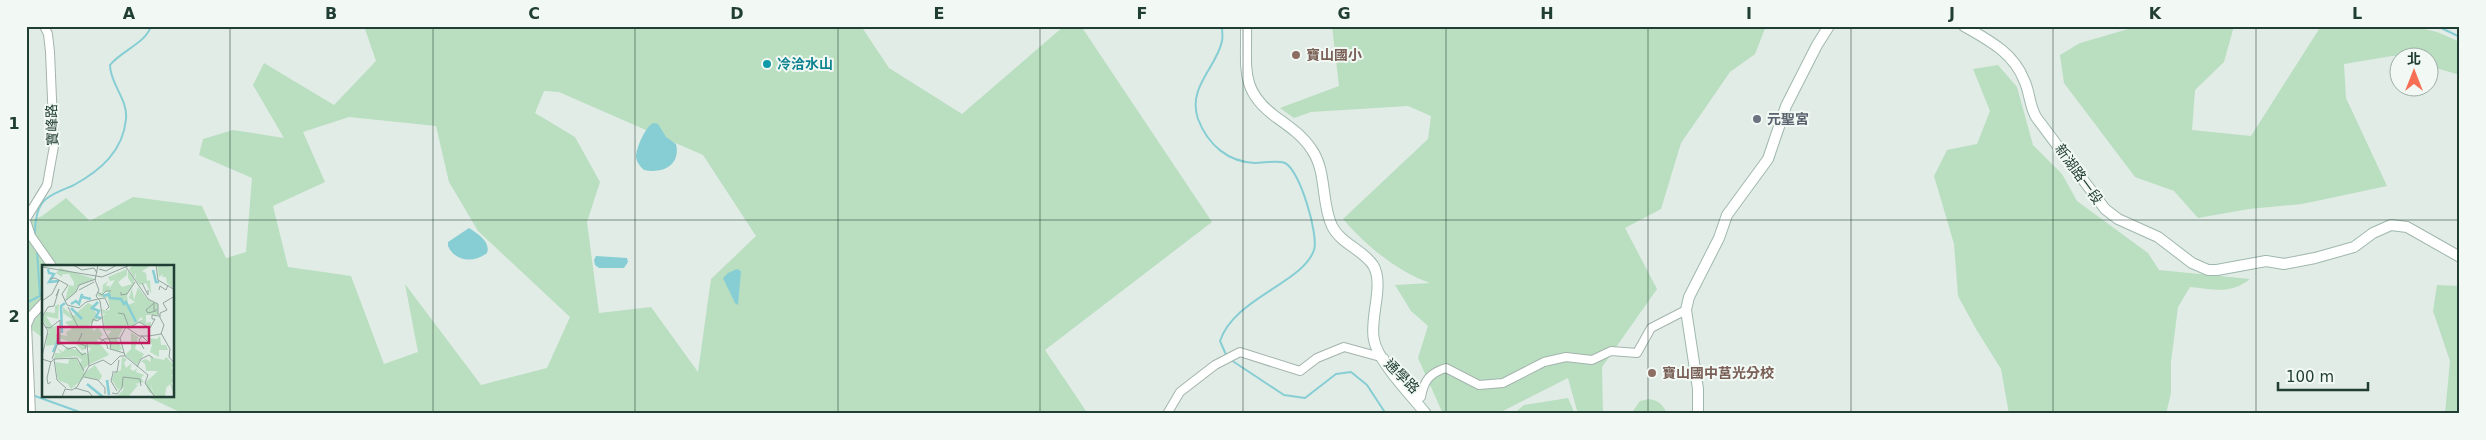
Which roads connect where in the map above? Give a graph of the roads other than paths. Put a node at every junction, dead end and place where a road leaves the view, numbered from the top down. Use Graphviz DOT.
graph roads {
  1 [pos="44,26"];
  2 [pos="1246,26"];
  3 [pos="1829,26"];
  4 [pos="1964,26"];
  5 [pos="26,220"];
  6 [pos="2460,257"];
  7 [pos="51,265"];
  8 [pos="42,304"];
  9 [pos="1686,310"];
  10 [pos="1383,357"];
  11 [pos="31,414"];
  12 [pos="1167,414"];
  13 [pos="1426,414"];
  14 [pos="1698,414"];
  1 -- 5 [label="street, 寶峰路"];
  2 -- 10 [label="street"];
  3 -- 9 [label="street"];
  4 -- 6 [label="street, 新湖路一段"];
  5 -- 7 [label="street, 寶峰路"];
  8 -- 11 [label="street"];
  9 -- 10 [label="street, 通學路"];
  9 -- 14 [label="street"];
  10 -- 12 [label="street, 通學路"];
  10 -- 13 [label="street"];
}
